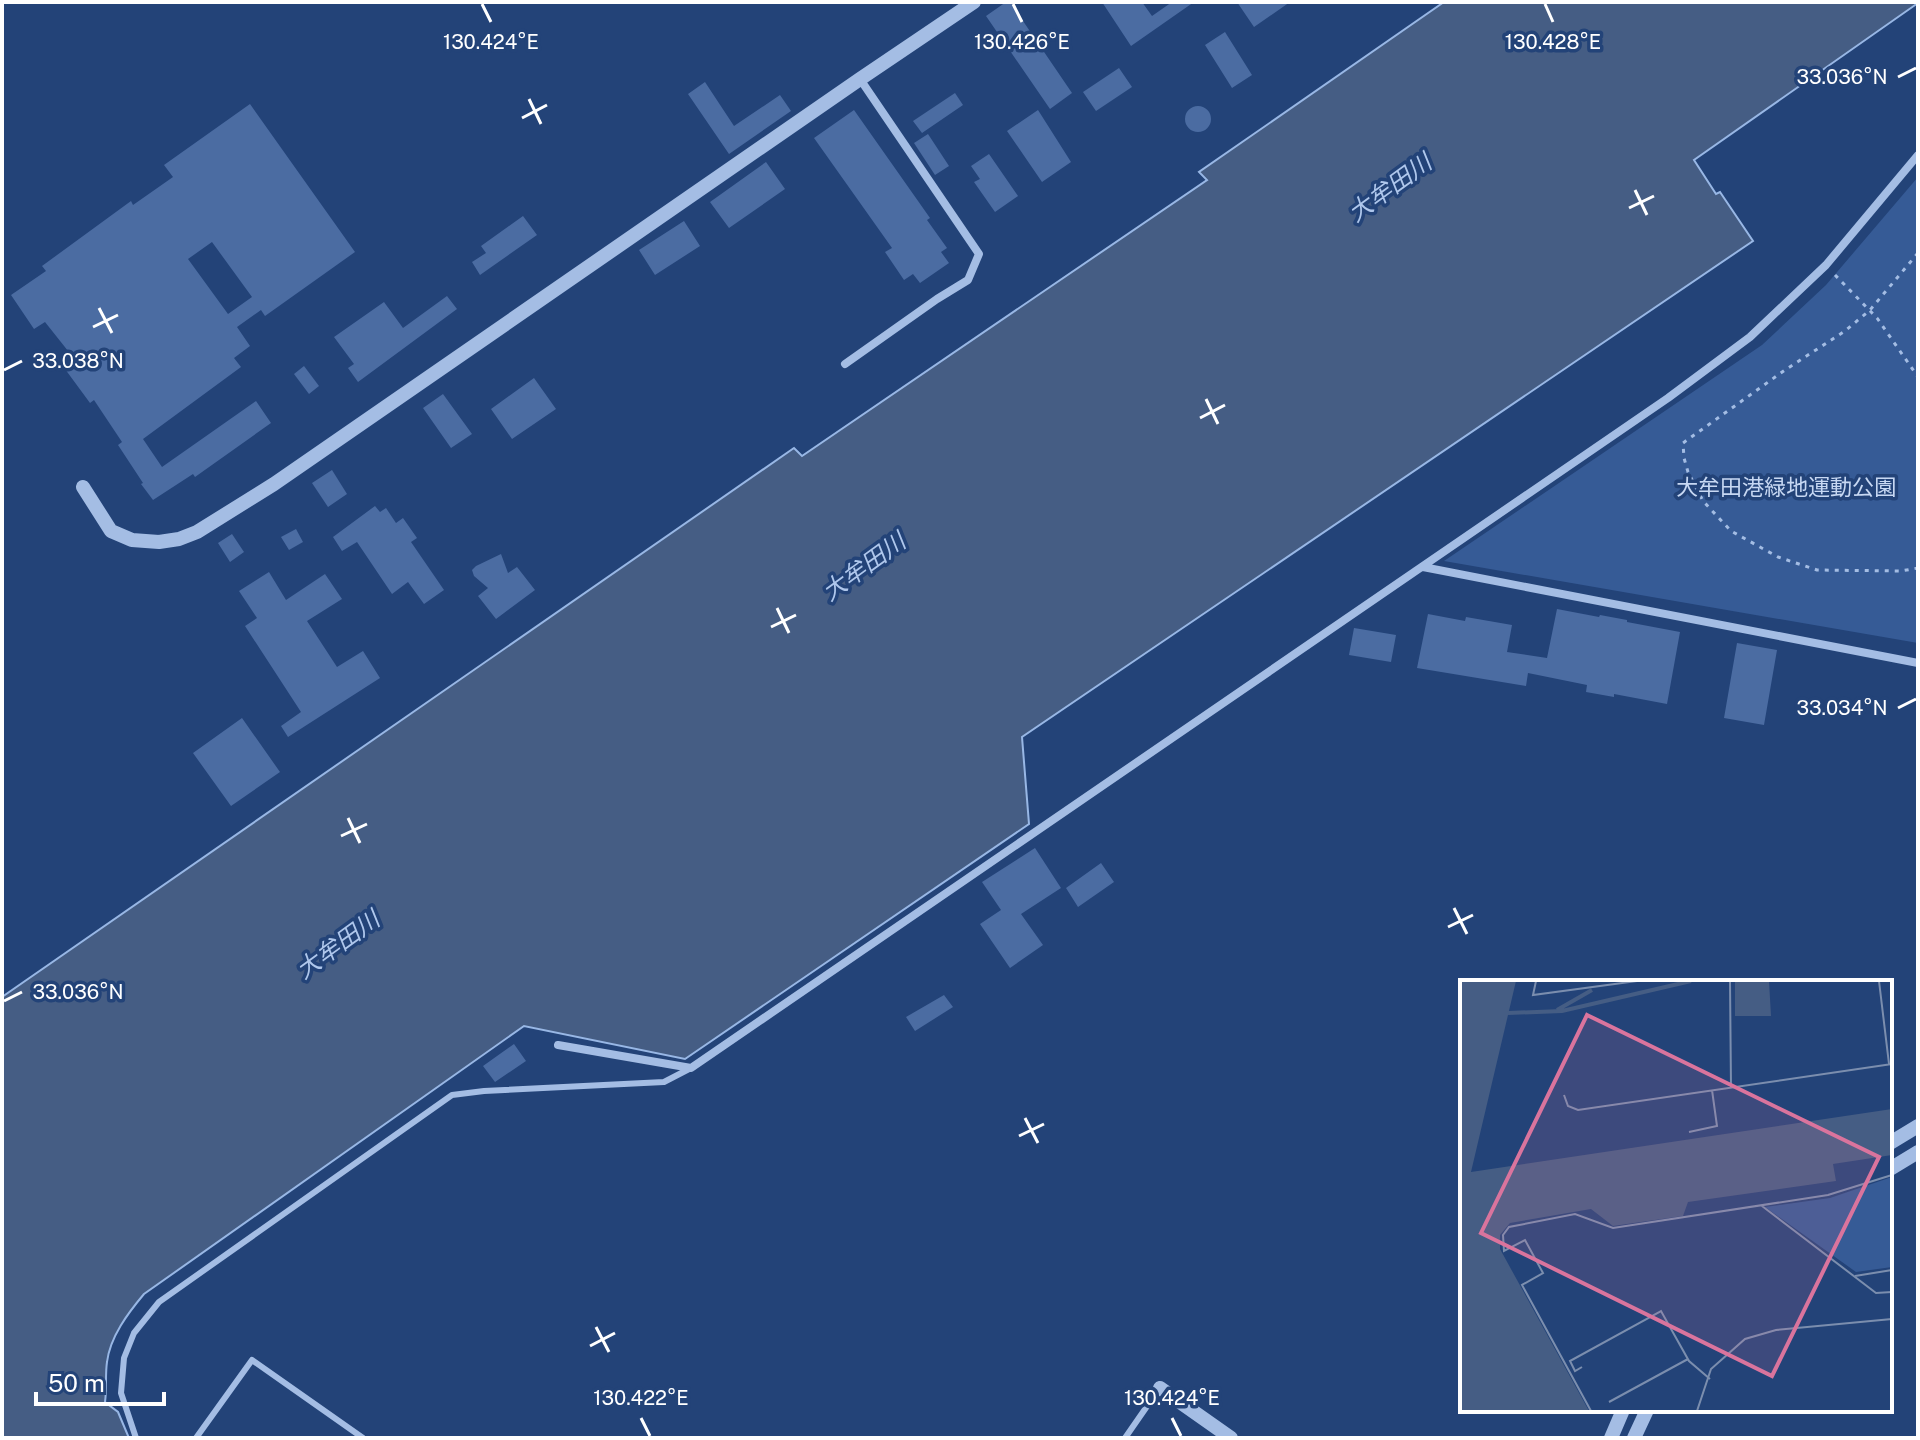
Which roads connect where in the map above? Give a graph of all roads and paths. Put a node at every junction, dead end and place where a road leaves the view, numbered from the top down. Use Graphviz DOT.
graph roads {
  1 [pos="974,2"];
  2 [pos="951,9"];
  3 [pos="860,79"];
  4 [pos="1918,155"];
  5 [pos="1918,253"];
  6 [pos="1826,265"];
  7 [pos="1870,310"];
  8 [pos="845,364"];
  9 [pos="1918,377"];
  10 [pos="83,487"];
  11 [pos="1423,567"];
  12 [pos="1918,568"];
  13 [pos="1918,663"];
  14 [pos="558,1045"];
  15 [pos="691,1068"];
  16 [pos="1918,1126"];
  17 [pos="1892,1142"];
  18 [pos="1918,1152"];
  19 [pos="1892,1168"];
  20 [pos="1160,1388"];
  21 [pos="1622,1412"];
  22 [pos="1646,1412"];
  23 [pos="136,1438"];
  24 [pos="196,1438"];
  25 [pos="363,1438"];
  26 [pos="1125,1438"];
  27 [pos="1231,1438"];
  28 [pos="1611,1438"];
  29 [pos="1634,1438"];
  1 -- 2 [label="street"];
  2 -- 3 [label="street"];
  3 -- 8 [label="street"];
  3 -- 10 [label="street"];
  4 -- 6 [label="street"];
  5 -- 7 [label="path"];
  6 -- 7 [label="path"];
  6 -- 11 [label="street"];
  7 -- 9 [label="path"];
  7 -- 12 [label="path"];
  11 -- 13 [label="street"];
  11 -- 15 [label="street"];
  14 -- 15 [label="street"];
  15 -- 23 [label="lane"];
  16 -- 17 [label="street"];
  18 -- 19 [label="street"];
  20 -- 26 [label="lane"];
  20 -- 27 [label="street"];
  21 -- 28 [label="street"];
  22 -- 29 [label="street"];
  24 -- 25 [label="lane"];
}
